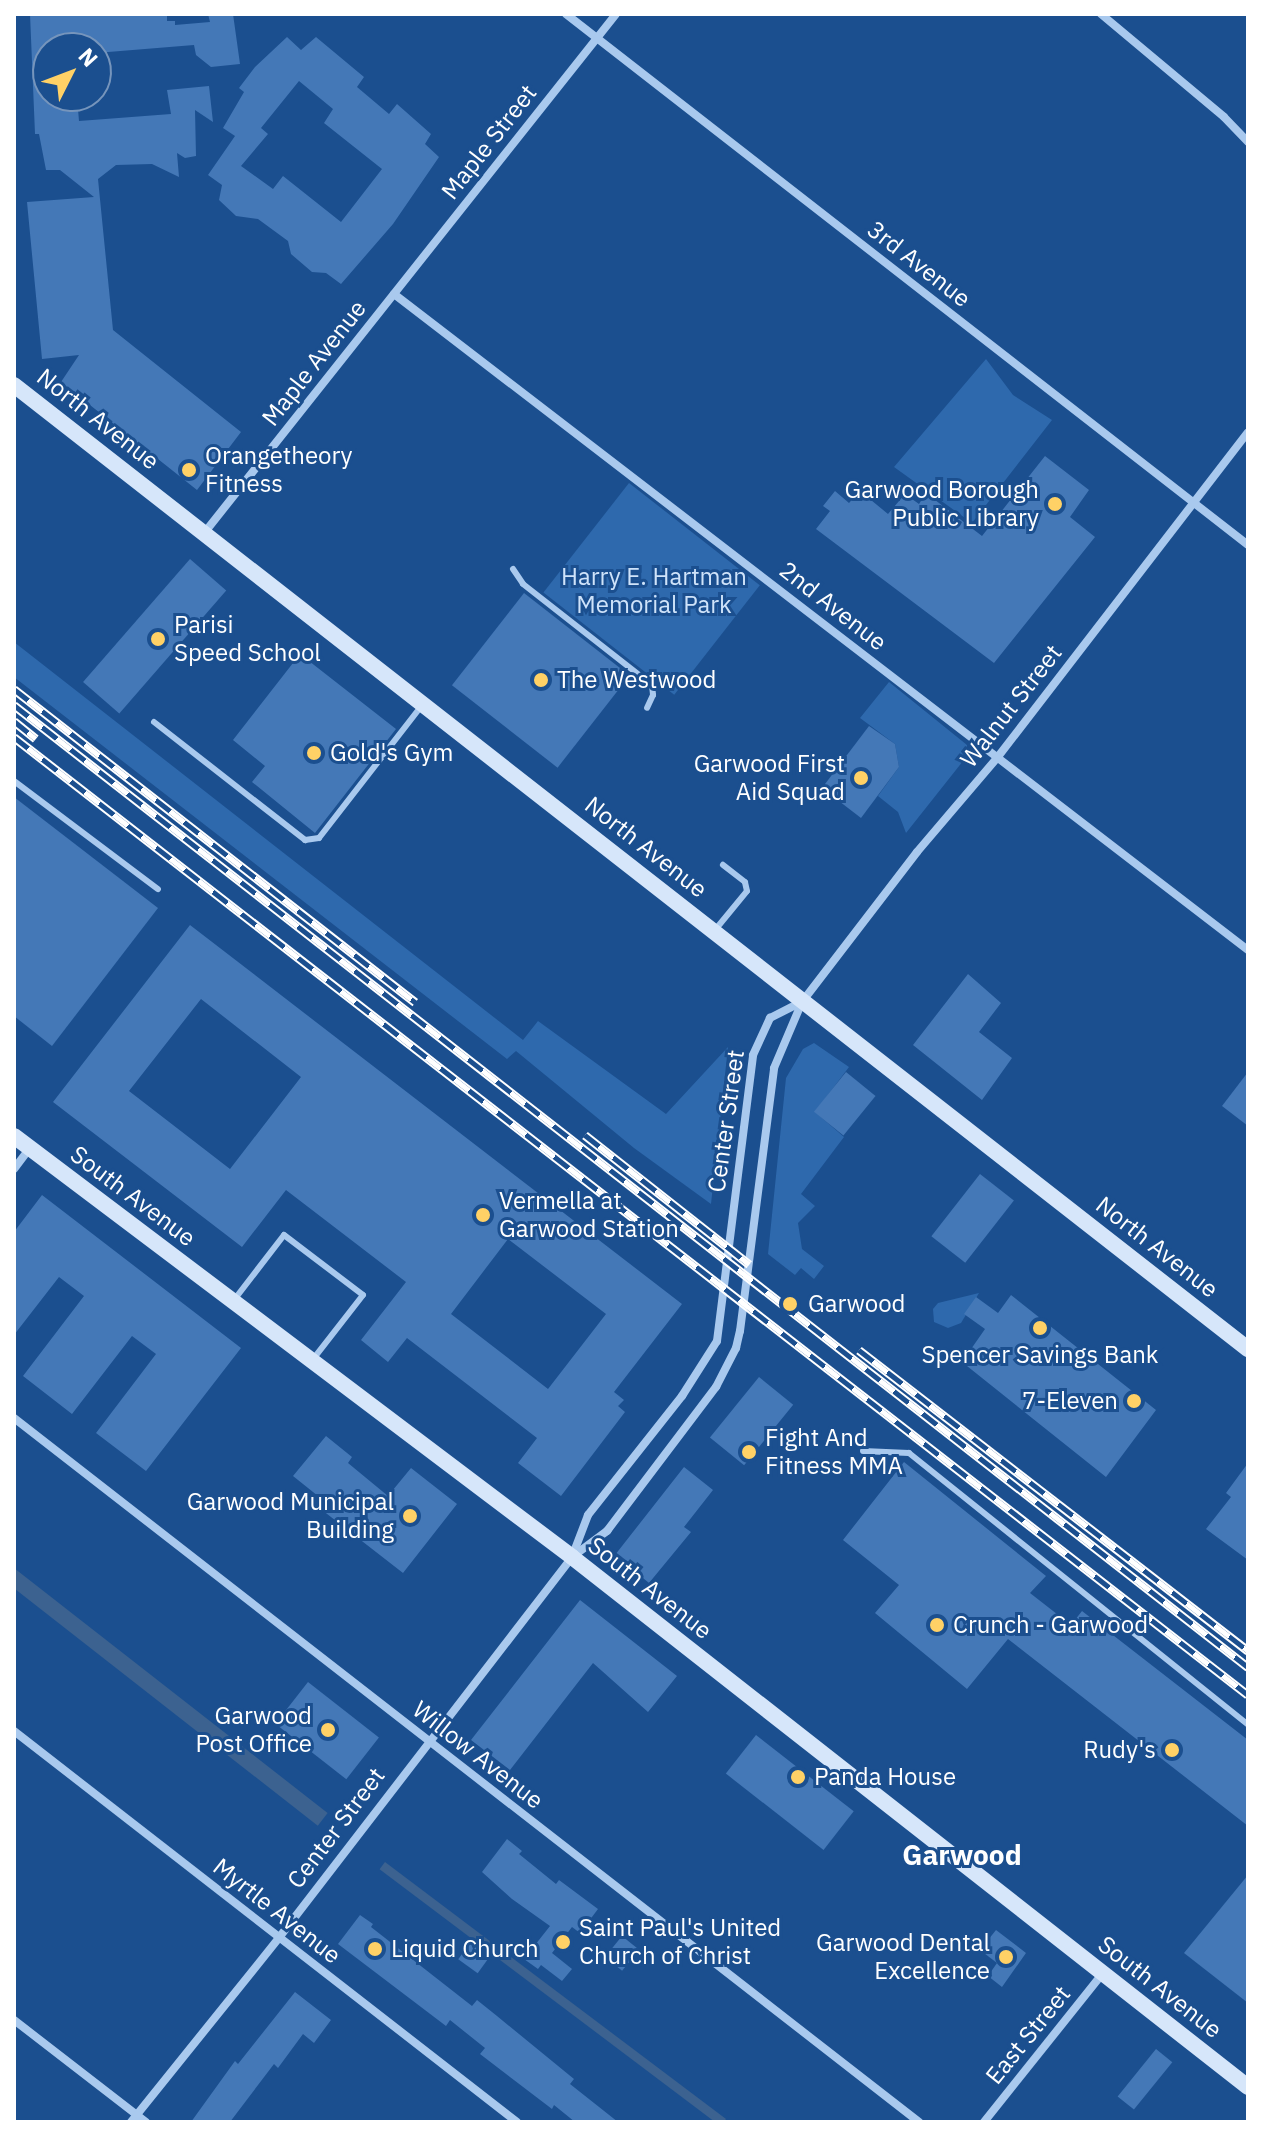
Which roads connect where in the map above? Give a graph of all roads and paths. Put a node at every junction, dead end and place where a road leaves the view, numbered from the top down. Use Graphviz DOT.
graph roads {
  1 [pos="566,14"];
  2 [pos="616,14"];
  3 [pos="1101,14"];
  4 [pos="597,38"];
  5 [pos="1248,142"];
  6 [pos="394,294"];
  7 [pos="14,385"];
  8 [pos="1248,432"];
  9 [pos="1194,503"];
  10 [pos="205,532"];
  11 [pos="1248,545"];
  12 [pos="513,569"];
  13 [pos="424,702"];
  14 [pos="647,708"];
  15 [pos="154,722"];
  16 [pos="997,758"];
  17 [pos="14,781"];
  18 [pos="723,865"];
  19 [pos="158,889"];
  20 [pos="715,931"];
  21 [pos="1248,950"];
  22 [pos="802,1002"];
  23 [pos="14,1136"];
  24 [pos="29,1149"];
  25 [pos="14,1169"];
  26 [pos="233,1301"];
  27 [pos="1248,1349"];
  28 [pos="312,1361"];
  29 [pos="14,1418"];
  30 [pos="863,1451"];
  31 [pos="572,1557"];
  32 [pos="1248,1725"];
  33 [pos="14,1731"];
  34 [pos="427,1741"];
  35 [pos="278,1939"];
  36 [pos="1103,1973"];
  37 [pos="14,2020"];
  38 [pos="1248,2087"];
  39 [pos="134,2118"];
  40 [pos="146,2122"];
  41 [pos="517,2122"];
  42 [pos="919,2122"];
  43 [pos="984,2122"];
  1 -- 4 [label="street, 3rd Avenue"];
  2 -- 4 [label="street, Maple Street"];
  3 -- 5 [label="street"];
  4 -- 6 [label="street, Maple Street"];
  4 -- 9 [label="street, 3rd Avenue"];
  6 -- 10 [label="street, Maple Avenue"];
  6 -- 16 [label="street, 2nd Avenue"];
  7 -- 10 [label="main road, North Avenue"];
  8 -- 9 [label="street, Walnut Street"];
  9 -- 11 [label="street, 3rd Avenue"];
  9 -- 16 [label="street, Walnut Street"];
  10 -- 13 [label="main road, North Avenue"];
  12 -- 14 [label="lane"];
  13 -- 15 [label="lane"];
  13 -- 20 [label="main road, North Avenue"];
  16 -- 21 [label="street, 2nd Avenue"];
  16 -- 22 [label="street, Walnut Street"];
  17 -- 19 [label="lane"];
  18 -- 20 [label="lane"];
  20 -- 22 [label="main road, North Avenue"];
  22 -- 27 [label="main road, North Avenue"];
  22 -- 31 [label="street, Center Street"];
  22 -- 31 [label="street, Center Street"];
  23 -- 24 [label="main road, South Avenue"];
  24 -- 25 [label="street"];
  24 -- 26 [label="main road, South Avenue"];
  26 -- 28 [label="main road, South Avenue"];
  26 -- 28 [label="lane"];
  28 -- 31 [label="main road, South Avenue"];
  29 -- 34 [label="street, Willow Avenue"];
  30 -- 32 [label="lane"];
  31 -- 34 [label="street, Center Street"];
  31 -- 36 [label="main road, South Avenue"];
  33 -- 35 [label="street, Myrtle Avenue"];
  34 -- 35 [label="street, Center Street"];
  34 -- 42 [label="street, Willow Avenue"];
  35 -- 39 [label="street, Center Street"];
  35 -- 41 [label="street, Myrtle Avenue"];
  36 -- 38 [label="main road, South Avenue"];
  36 -- 43 [label="street, East Street"];
  37 -- 39 [label="street"];
  39 -- 40 [label="street"];
}
